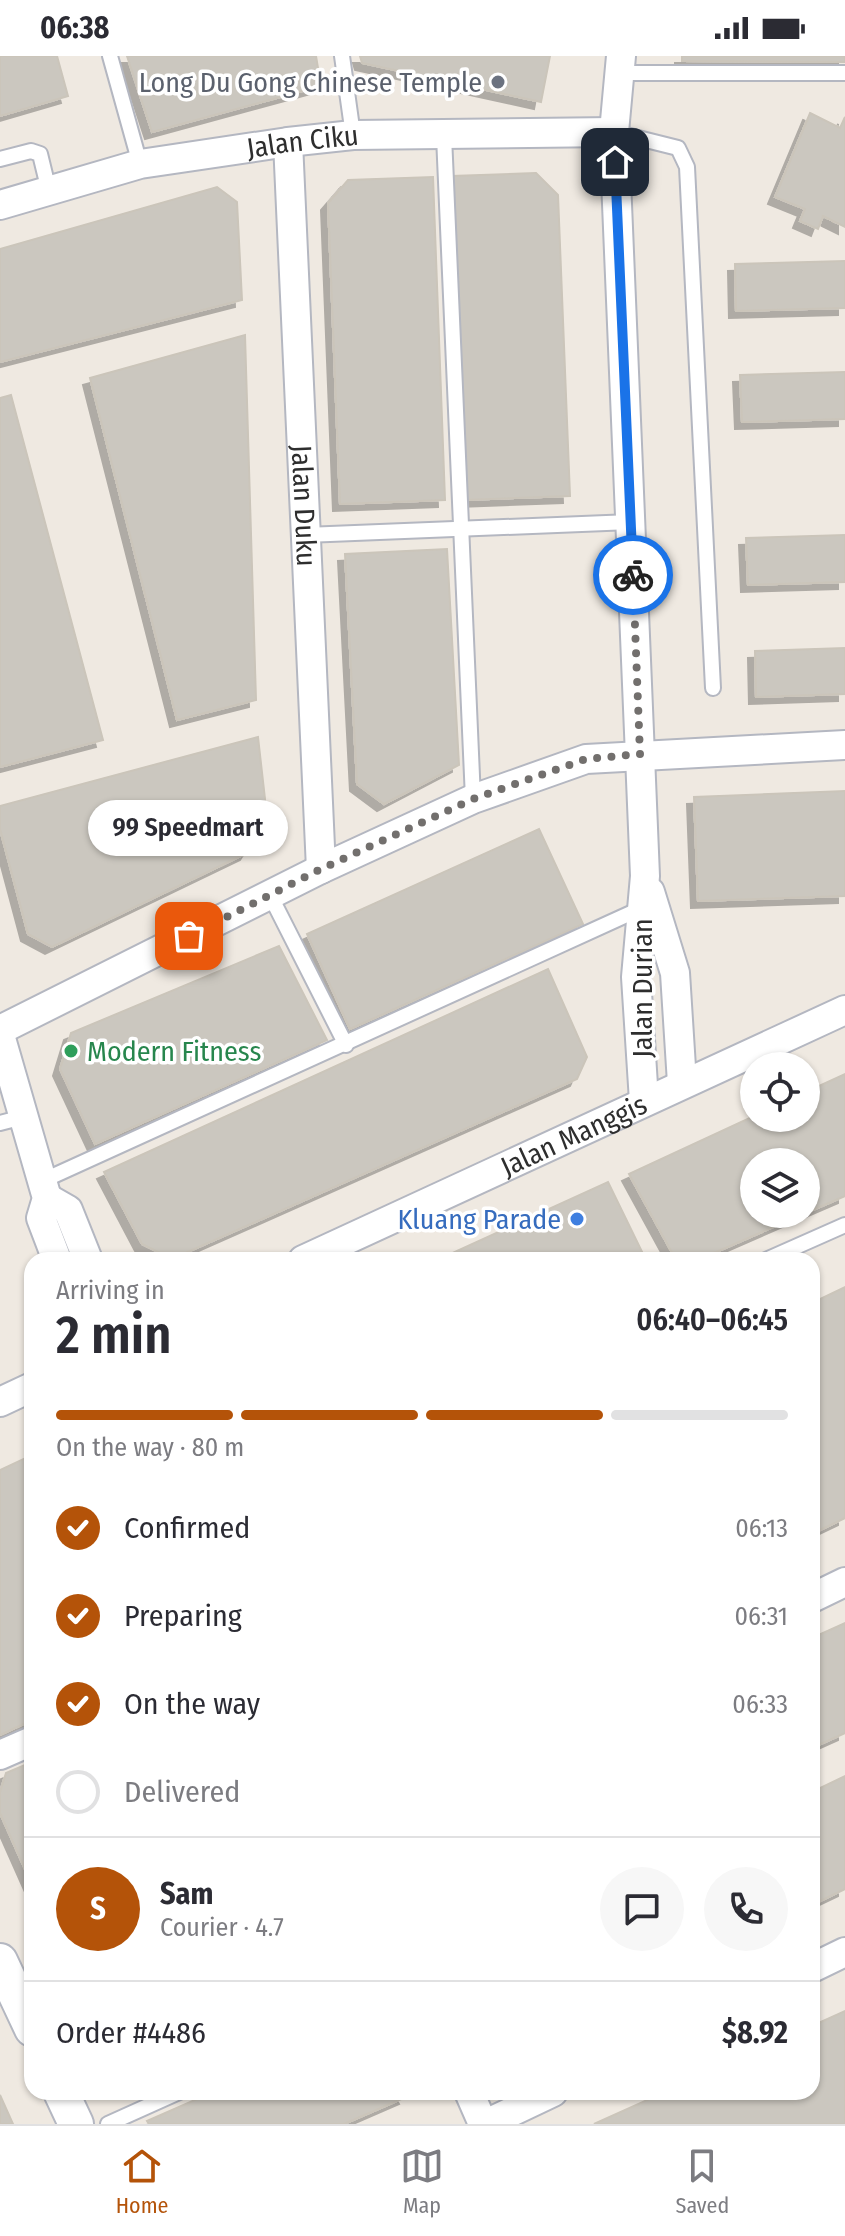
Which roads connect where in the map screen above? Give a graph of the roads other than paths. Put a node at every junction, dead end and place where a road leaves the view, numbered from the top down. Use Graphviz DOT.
graph roads {
  1 [pos="110,56"];
  2 [pos="342,56"];
  3 [pos="621,64"];
  4 [pos="845,73"];
  5 [pos="614,132"];
  6 [pos="353,135"];
  7 [pos="444,136"];
  8 [pos="288,142"];
  9 [pos="0,159"];
  10 [pos="140,164"];
  11 [pos="49,191"];
  12 [pos="0,205"];
  13 [pos="631,522"];
  14 [pos="462,529"];
  15 [pos="305,535"];
  16 [pos="713,688"];
  17 [pos="845,745"];
  18 [pos="640,754"];
  19 [pos="473,799"];
  20 [pos="321,869"];
  21 [pos="645,876"];
  22 [pos="270,895"];
  23 [pos="642,908"];
  24 [pos="845,1010"];
  25 [pos="0,1033"];
  26 [pos="346,1045"];
  27 [pos="682,1083"];
  28 [pos="644,1101"];
  29 [pos="11,1120"];
  30 [pos="44,1189"];
  31 [pos="845,1225"];
  32 [pos="352,1250"];
  33 [pos="54,1252"];
  34 [pos="85,1252"];
  35 [pos="784,1252"];
  36 [pos="24,1391"];
  37 [pos="0,1402"];
  38 [pos="845,1582"];
  39 [pos="820,1594"];
  40 [pos="24,1744"];
  41 [pos="0,1755"];
  42 [pos="845,1952"];
  43 [pos="0,1961"];
  44 [pos="820,1964"];
  45 [pos="24,2012"];
  46 [pos="65,2100"];
  47 [pos="161,2100"];
  48 [pos="475,2100"];
  49 [pos="530,2100"];
  50 [pos="491,2123"];
  51 [pos="76,2124"];
  52 [pos="108,2124"];
  1 -- 10 [label="lane"];
  2 -- 6 [label="lane"];
  3 -- 4 [label="lane"];
  3 -- 5 [label="street, Jalan Durian"];
  5 -- 7 [label="street, Jalan Ciku"];
  5 -- 13 [label="street, Jalan Durian"];
  5 -- 16 [label="lane"];
  6 -- 7 [label="street, Jalan Ciku"];
  6 -- 8 [label="street, Jalan Ciku"];
  7 -- 14 [label="lane"];
  8 -- 10 [label="street, Jalan Ciku"];
  8 -- 15 [label="street, Jalan Duku"];
  9 -- 11 [label="lane"];
  10 -- 11 [label="street, Jalan Ciku"];
  11 -- 12 [label="street, Jalan Ciku"];
  13 -- 14 [label="lane"];
  13 -- 18 [label="street, Jalan Durian"];
  14 -- 15 [label="lane"];
  14 -- 19 [label="lane"];
  15 -- 20 [label="street, Jalan Duku"];
  17 -- 18 [label="street"];
  18 -- 19 [label="street"];
  18 -- 21 [label="street, Jalan Durian"];
  19 -- 20 [label="street"];
  20 -- 22 [label="street"];
  21 -- 23 [label="street, Jalan Durian"];
  21 -- 27 [label="street, Jalan Durian"];
  22 -- 25 [label="street"];
  22 -- 26 [label="lane"];
  23 -- 26 [label="lane"];
  23 -- 28 [label="street, Jalan Durian"];
  24 -- 27 [label="street, Jalan Manggis"];
  25 -- 29 [label="street"];
  26 -- 30 [label="lane"];
  27 -- 28 [label="street, Jalan Manggis"];
  28 -- 32 [label="street, Jalan Manggis"];
  29 -- 30 [label="street"];
  30 -- 33 [label="street"];
  30 -- 34 [label="street"];
  31 -- 35 [label="lane"];
  36 -- 37 [label="street"];
  38 -- 39 [label="street"];
  40 -- 41 [label="street"];
  42 -- 44 [label="street"];
  43 -- 45 [label="street"];
  46 -- 51 [label="street"];
  47 -- 52 [label="lane"];
  48 -- 50 [label="street"];
  49 -- 50 [label="street"];
}
